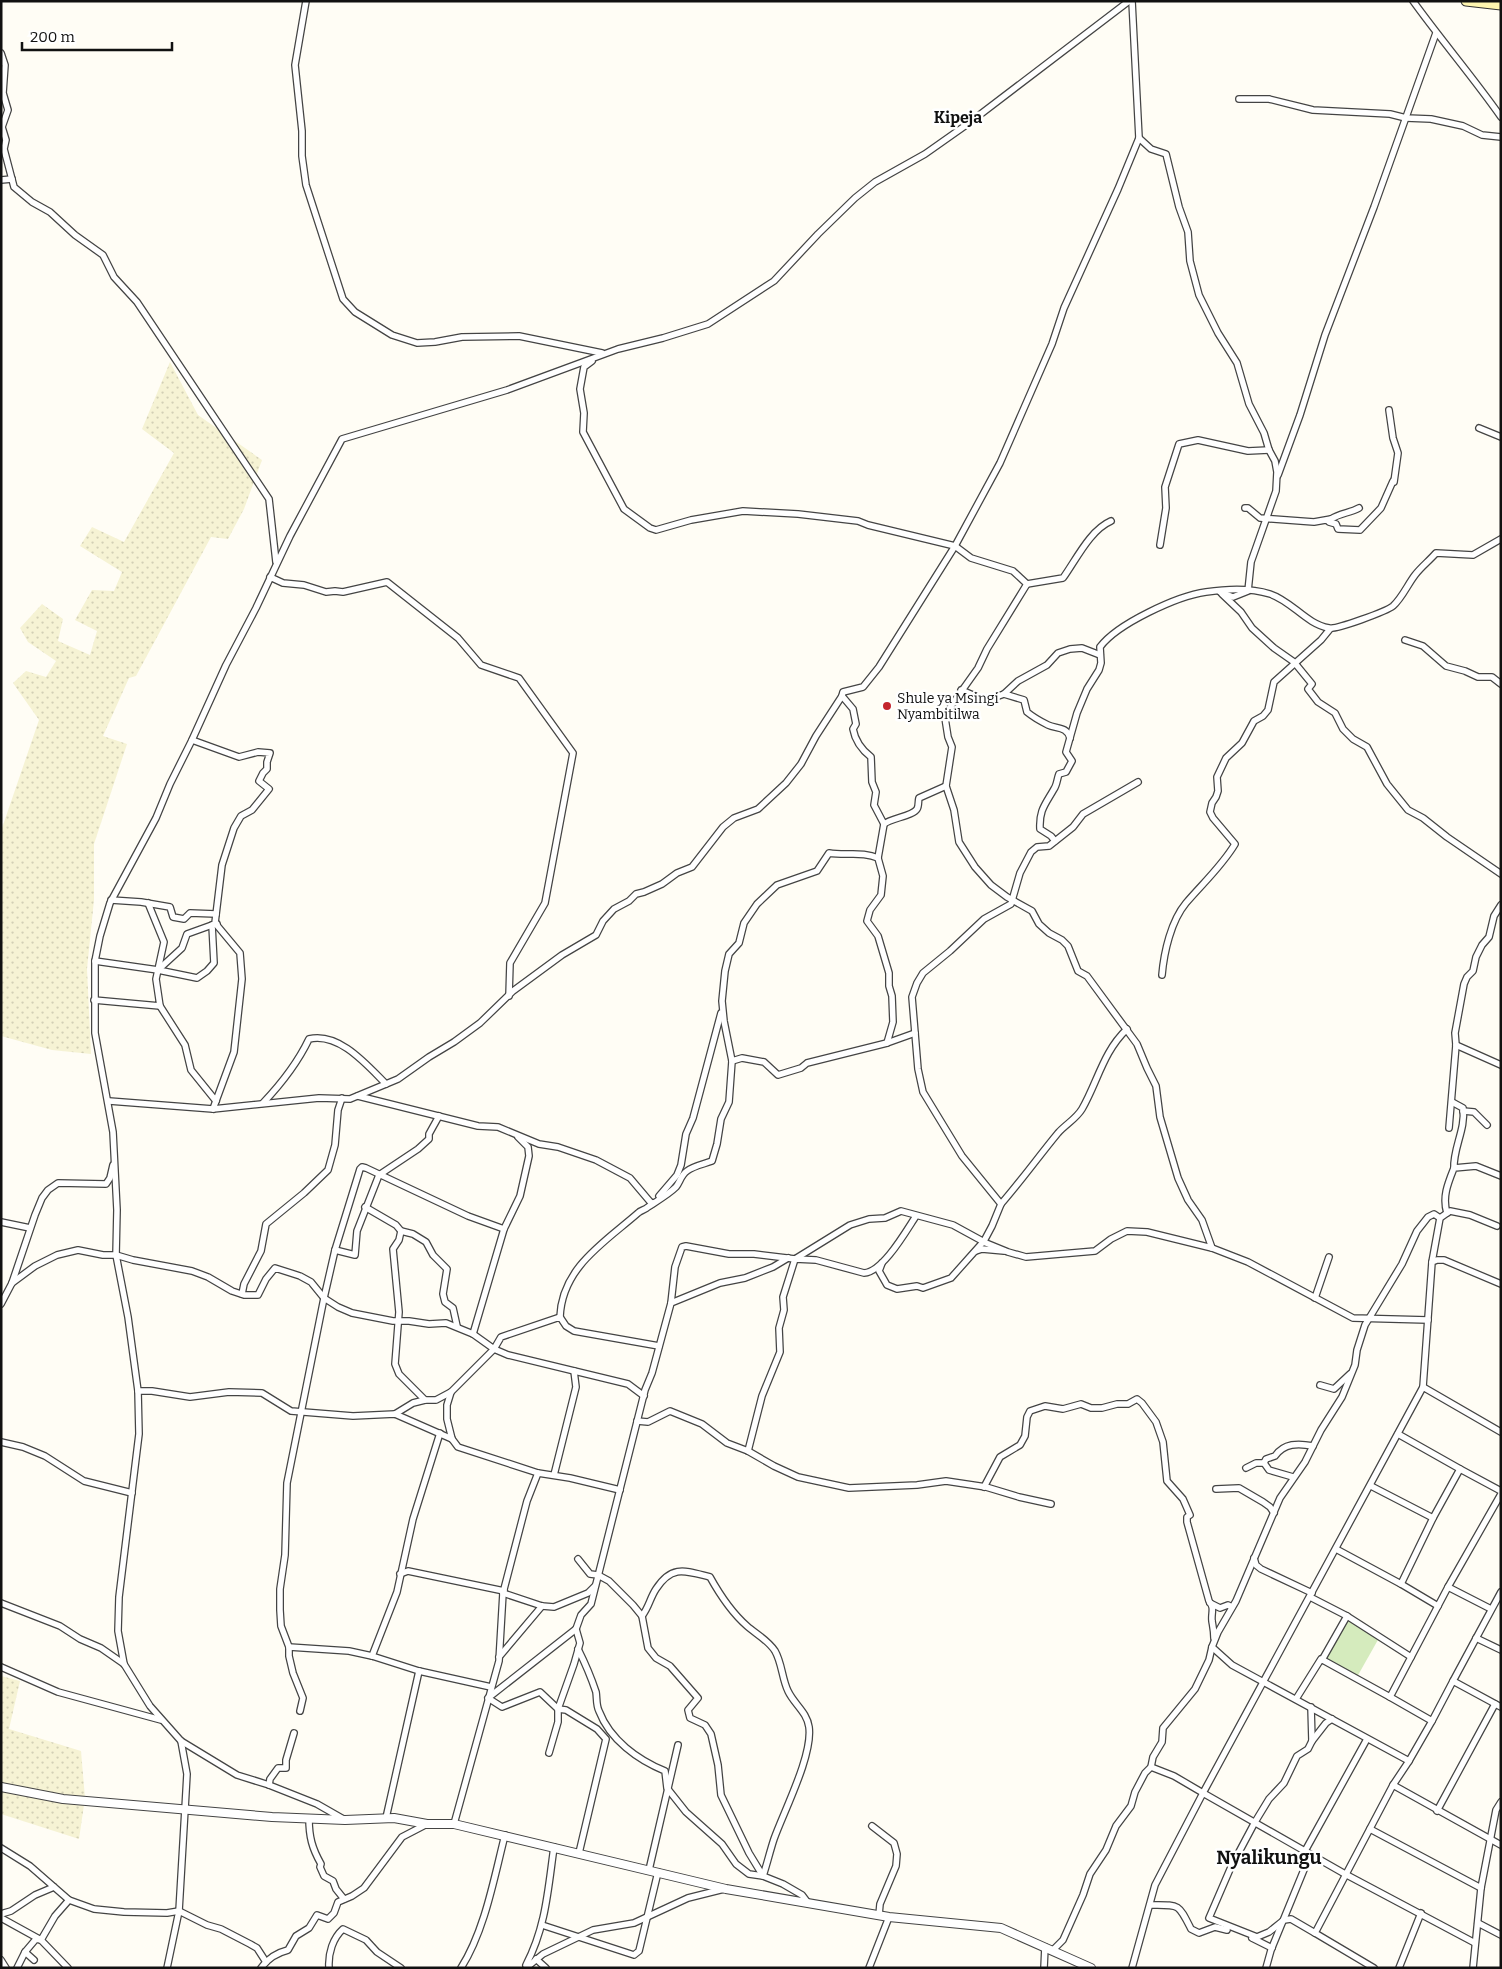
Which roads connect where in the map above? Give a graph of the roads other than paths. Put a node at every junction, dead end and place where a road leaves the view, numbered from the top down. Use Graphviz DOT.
graph roads {
  1 [pos="306,1"];
  2 [pos="1131,1"];
  3 [pos="1413,1"];
  4 [pos="1466,1"];
  5 [pos="1501,5"];
  6 [pos="1436,33"];
  7 [pos="1,54"];
  8 [pos="1239,99"];
  9 [pos="1501,117"];
  10 [pos="1406,118"];
  11 [pos="1501,137"];
  12 [pos="1139,138"];
  13 [pos="12,179"];
  14 [pos="1,180"];
  15 [pos="611,352"];
  16 [pos="597,357"];
  17 [pos="1389,410"];
  18 [pos="1479,428"];
  19 [pos="1501,436"];
  20 [pos="1268,450"];
  21 [pos="1277,479"];
  22 [pos="1245,508"];
  23 [pos="1359,508"];
  24 [pos="1266,518"];
  25 [pos="1331,519"];
  26 [pos="1111,521"];
  27 [pos="1501,539"];
  28 [pos="1160,545"];
  29 [pos="955,546"];
  30 [pos="276,564"];
  31 [pos="270,577"];
  32 [pos="1027,584"];
  33 [pos="1248,591"];
  34 [pos="1218,592"];
  35 [pos="1330,629"];
  36 [pos="1405,640"];
  37 [pos="1100,655"];
  38 [pos="1294,662"];
  39 [pos="1501,684"];
  40 [pos="961,690"];
  41 [pos="1004,694"];
  42 [pos="842,696"];
  43 [pos="1070,738"];
  44 [pos="192,740"];
  45 [pos="1138,782"];
  46 [pos="946,786"];
  47 [pos="884,824"];
  48 [pos="1055,841"];
  49 [pos="878,858"];
  50 [pos="1501,874"];
  51 [pos="111,900"];
  52 [pos="1012,900"];
  53 [pos="148,902"];
  54 [pos="1501,905"];
  55 [pos="216,914"];
  56 [pos="215,925"];
  57 [pos="95,961"];
  58 [pos="158,970"];
  59 [pos="1162,975"];
  60 [pos="508,996"];
  61 [pos="94,1000"];
  62 [pos="160,1006"];
  63 [pos="722,1008"];
  64 [pos="1127,1029"];
  65 [pos="914,1033"];
  66 [pos="887,1043"];
  67 [pos="1456,1045"];
  68 [pos="732,1061"];
  69 [pos="1501,1065"];
  70 [pos="386,1084"];
  71 [pos="358,1096"];
  72 [pos="342,1098"];
  73 [pos="109,1101"];
  74 [pos="216,1101"];
  75 [pos="1452,1102"];
  76 [pos="263,1103"];
  77 [pos="213,1109"];
  78 [pos="1463,1111"];
  79 [pos="439,1116"];
  80 [pos="1487,1124"];
  81 [pos="1449,1128"];
  82 [pos="517,1136"];
  83 [pos="114,1160"];
  84 [pos="1454,1168"];
  85 [pos="379,1174"];
  86 [pos="1501,1176"];
  87 [pos="652,1204"];
  88 [pos="1001,1204"];
  89 [pos="365,1207"];
  90 [pos="1446,1214"];
  91 [pos="916,1216"];
  92 [pos="1440,1218"];
  93 [pos="1501,1220"];
  94 [pos="1,1222"];
  95 [pos="1499,1227"];
  96 [pos="30,1228"];
  97 [pos="504,1230"];
  98 [pos="401,1231"];
  99 [pos="985,1242"];
  100 [pos="1212,1248"];
  101 [pos="335,1250"];
  102 [pos="976,1251"];
  103 [pos="1008,1252"];
  104 [pos="116,1255"];
  105 [pos="1329,1257"];
  106 [pos="791,1258"];
  107 [pos="1432,1262"];
  108 [pos="882,1263"];
  109 [pos="12,1282"];
  110 [pos="1501,1284"];
  111 [pos="242,1294"];
  112 [pos="324,1298"];
  113 [pos="1315,1298"];
  114 [pos="671,1303"];
  115 [pos="1,1304"];
  116 [pos="560,1317"];
  117 [pos="1369,1318"];
  118 [pos="1428,1320"];
  119 [pos="399,1321"];
  120 [pos="457,1326"];
  121 [pos="473,1334"];
  122 [pos="659,1346"];
  123 [pos="494,1348"];
  124 [pos="574,1371"];
  125 [pos="1352,1373"];
  126 [pos="1320,1385"];
  127 [pos="1423,1387"];
  128 [pos="138,1391"];
  129 [pos="451,1392"];
  130 [pos="644,1396"];
  131 [pos="426,1400"];
  132 [pos="300,1412"];
  133 [pos="395,1414"];
  134 [pos="637,1421"];
  135 [pos="1501,1432"];
  136 [pos="440,1433"];
  137 [pos="1398,1434"];
  138 [pos="452,1439"];
  139 [pos="1,1442"];
  140 [pos="1313,1446"];
  141 [pos="748,1451"];
  142 [pos="1264,1463"];
  143 [pos="1246,1468"];
  144 [pos="1460,1469"];
  145 [pos="538,1473"];
  146 [pos="554,1475"];
  147 [pos="1293,1477"];
  148 [pos="1371,1486"];
  149 [pos="984,1487"];
  150 [pos="620,1490"];
  151 [pos="1216,1490"];
  152 [pos="1501,1492"];
  153 [pos="132,1493"];
  154 [pos="1052,1504"];
  155 [pos="1274,1513"];
  156 [pos="1433,1518"];
  157 [pos="1336,1549"];
  158 [pos="1254,1558"];
  159 [pos="578,1559"];
  160 [pos="1261,1569"];
  161 [pos="1248,1572"];
  162 [pos="400,1574"];
  163 [pos="598,1575"];
  164 [pos="1401,1584"];
  165 [pos="595,1586"];
  166 [pos="1448,1588"];
  167 [pos="504,1592"];
  168 [pos="1501,1592"];
  169 [pos="1311,1595"];
  170 [pos="1,1603"];
  171 [pos="1210,1603"];
  172 [pos="542,1606"];
  173 [pos="1438,1606"];
  174 [pos="1232,1607"];
  175 [pos="1491,1609"];
  176 [pos="642,1616"];
  177 [pos="1347,1616"];
  178 [pos="576,1629"];
  179 [pos="1476,1638"];
  180 [pos="1213,1645"];
  181 [pos="289,1648"];
  182 [pos="578,1649"];
  183 [pos="1501,1650"];
  184 [pos="372,1656"];
  185 [pos="1411,1657"];
  186 [pos="499,1658"];
  187 [pos="1322,1660"];
  188 [pos="124,1664"];
  189 [pos="1,1667"];
  190 [pos="419,1671"];
  191 [pos="1263,1681"];
  192 [pos="1453,1681"];
  193 [pos="491,1687"];
  194 [pos="1390,1697"];
  195 [pos="488,1698"];
  196 [pos="1296,1699"];
  197 [pos="1498,1706"];
  198 [pos="1311,1707"];
  199 [pos="558,1708"];
  200 [pos="300,1711"];
  201 [pos="1332,1719"];
  202 [pos="162,1720"];
  203 [pos="1432,1721"];
  204 [pos="294,1733"];
  205 [pos="1367,1739"];
  206 [pos="1312,1740"];
  207 [pos="181,1741"];
  208 [pos="678,1746"];
  209 [pos="549,1753"];
  210 [pos="1409,1761"];
  211 [pos="1151,1767"];
  212 [pos="269,1785"];
  213 [pos="1393,1785"];
  214 [pos="1,1787"];
  215 [pos="667,1788"];
  216 [pos="1203,1792"];
  217 [pos="1501,1802"];
  218 [pos="185,1808"];
  219 [pos="1437,1811"];
  220 [pos="309,1818"];
  221 [pos="386,1818"];
  222 [pos="345,1820"];
  223 [pos="1255,1822"];
  224 [pos="427,1824"];
  225 [pos="454,1824"];
  226 [pos="872,1826"];
  227 [pos="1370,1828"];
  228 [pos="505,1835"];
  229 [pos="1491,1841"];
  230 [pos="1501,1845"];
  231 [pos="554,1846"];
  232 [pos="1,1848"];
  233 [pos="579,1853"];
  234 [pos="1308,1853"];
  235 [pos="649,1870"];
  236 [pos="658,1872"];
  237 [pos="1345,1874"];
  238 [pos="763,1876"];
  239 [pos="54,1887"];
  240 [pos="1481,1888"];
  241 [pos="726,1889"];
  242 [pos="344,1899"];
  243 [pos="69,1900"];
  244 [pos="808,1903"];
  245 [pos="1150,1905"];
  246 [pos="179,1911"];
  247 [pos="1420,1913"];
  248 [pos="1,1914"];
  249 [pos="879,1915"];
  250 [pos="648,1916"];
  251 [pos="889,1917"];
  252 [pos="1,1918"];
  253 [pos="1284,1920"];
  254 [pos="1478,1923"];
  255 [pos="542,1925"];
  256 [pos="1315,1933"];
  257 [pos="1501,1935"];
  258 [pos="578,1937"];
  259 [pos="41,1940"];
  260 [pos="1476,1943"];
  261 [pos="1272,1948"];
  262 [pos="1049,1949"];
  263 [pos="24,1952"];
  264 [pos="536,1959"];
  265 [pos="1,1960"];
  266 [pos="34,1960"];
  267 [pos="266,1962"];
  268 [pos="6,1968"];
  269 [pos="17,1968"];
  270 [pos="68,1968"];
  271 [pos="167,1968"];
  272 [pos="261,1968"];
  273 [pos="329,1968"];
  274 [pos="401,1968"];
  275 [pos="461,1968"];
  276 [pos="525,1968"];
  277 [pos="546,1968"];
  278 [pos="869,1968"];
  279 [pos="1044,1968"];
  280 [pos="1091,1968"];
  281 [pos="1132,1968"];
  282 [pos="1266,1968"];
  283 [pos="1374,1968"];
  284 [pos="1398,1968"];
  285 [pos="1473,1968"];
  1 -- 15 [label="street"];
  2 -- 12 [label="street"];
  2 -- 15 [label="street"];
  3 -- 6 [label="street"];
  4 -- 5 [label="main road"];
  6 -- 9 [label="street"];
  6 -- 10 [label="street"];
  7 -- 13 [label="street"];
  8 -- 10 [label="street"];
  10 -- 11 [label="street"];
  10 -- 21 [label="street"];
  12 -- 20 [label="street"];
  12 -- 29 [label="street"];
  13 -- 14 [label="street"];
  13 -- 30 [label="street"];
  15 -- 16 [label="street"];
  16 -- 29 [label="street"];
  16 -- 30 [label="street"];
  17 -- 25 [label="street"];
  18 -- 19 [label="street"];
  20 -- 21 [label="street"];
  20 -- 28 [label="street"];
  21 -- 24 [label="street"];
  22 -- 24 [label="street"];
  23 -- 25 [label="street"];
  24 -- 25 [label="street"];
  24 -- 33 [label="street"];
  26 -- 32 [label="street"];
  27 -- 35 [label="street"];
  29 -- 32 [label="street"];
  29 -- 42 [label="street"];
  30 -- 31 [label="street"];
  31 -- 44 [label="street"];
  31 -- 60 [label="street"];
  32 -- 40 [label="street"];
  33 -- 34 [label="street"];
  33 -- 35 [label="street"];
  34 -- 37 [label="street"];
  34 -- 38 [label="street"];
  35 -- 38 [label="street"];
  36 -- 39 [label="street"];
  37 -- 41 [label="street"];
  37 -- 43 [label="street"];
  38 -- 50 [label="street"];
  38 -- 59 [label="street"];
  40 -- 41 [label="street"];
  40 -- 46 [label="street"];
  41 -- 43 [label="street"];
  42 -- 47 [label="street"];
  42 -- 60 [label="street"];
  43 -- 48 [label="street"];
  44 -- 51 [label="street"];
  44 -- 55 [label="street"];
  45 -- 48 [label="street"];
  46 -- 47 [label="street"];
  46 -- 52 [label="street"];
  47 -- 49 [label="street"];
  48 -- 52 [label="street"];
  49 -- 63 [label="street"];
  49 -- 66 [label="street"];
  51 -- 53 [label="street"];
  51 -- 57 [label="street"];
  52 -- 64 [label="street"];
  52 -- 65 [label="street"];
  53 -- 55 [label="street"];
  53 -- 58 [label="street"];
  54 -- 67 [label="street"];
  55 -- 56 [label="street"];
  56 -- 58 [label="street"];
  56 -- 58 [label="street"];
  56 -- 74 [label="street"];
  57 -- 58 [label="street"];
  57 -- 61 [label="street"];
  58 -- 62 [label="street"];
  60 -- 70 [label="street"];
  61 -- 62 [label="street"];
  61 -- 73 [label="street"];
  62 -- 74 [label="street"];
  63 -- 68 [label="street"];
  63 -- 87 [label="street"];
  64 -- 88 [label="street"];
  64 -- 100 [label="street"];
  65 -- 66 [label="street"];
  65 -- 88 [label="street"];
  66 -- 68 [label="street"];
  67 -- 69 [label="street"];
  67 -- 75 [label="street"];
  68 -- 87 [label="street"];
  70 -- 71 [label="street"];
  70 -- 76 [label="street"];
  71 -- 72 [label="street"];
  71 -- 79 [label="street"];
  72 -- 76 [label="street"];
  72 -- 111 [label="street"];
  73 -- 77 [label="street"];
  73 -- 83 [label="street"];
  74 -- 77 [label="street"];
  75 -- 78 [label="street"];
  75 -- 81 [label="street"];
  76 -- 77 [label="street"];
  78 -- 80 [label="street"];
  78 -- 84 [label="street"];
  79 -- 82 [label="street"];
  79 -- 85 [label="street"];
  82 -- 87 [label="street"];
  82 -- 97 [label="street"];
  83 -- 96 [label="street"];
  83 -- 104 [label="street"];
  84 -- 86 [label="street"];
  84 -- 90 [label="street"];
  85 -- 89 [label="street"];
  85 -- 97 [label="street"];
  85 -- 101 [label="street"];
  87 -- 116 [label="street"];
  88 -- 99 [label="street"];
  89 -- 98 [label="street"];
  89 -- 101 [label="street"];
  90 -- 92 [label="street"];
  90 -- 95 [label="street"];
  91 -- 99 [label="street"];
  91 -- 106 [label="street"];
  91 -- 108 [label="street"];
  92 -- 107 [label="street"];
  92 -- 117 [label="street"];
  93 -- 95 [label="street"];
  94 -- 96 [label="street"];
  96 -- 109 [label="street"];
  97 -- 121 [label="street"];
  98 -- 119 [label="street"];
  98 -- 120 [label="street"];
  99 -- 102 [label="street"];
  99 -- 103 [label="street"];
  100 -- 103 [label="street"];
  100 -- 113 [label="street"];
  101 -- 112 [label="street"];
  102 -- 103 [label="street"];
  102 -- 108 [label="street"];
  104 -- 109 [label="street"];
  104 -- 111 [label="street"];
  104 -- 128 [label="street"];
  105 -- 113 [label="street"];
  106 -- 108 [label="street"];
  106 -- 114 [label="street"];
  106 -- 114 [label="street"];
  106 -- 141 [label="street"];
  107 -- 110 [label="street"];
  107 -- 118 [label="street"];
  109 -- 115 [label="street"];
  111 -- 112 [label="street"];
  112 -- 119 [label="street"];
  112 -- 132 [label="street"];
  113 -- 117 [label="street"];
  114 -- 122 [label="street"];
  116 -- 122 [label="street"];
  116 -- 123 [label="street"];
  117 -- 118 [label="street"];
  117 -- 125 [label="street"];
  118 -- 127 [label="street"];
  119 -- 120 [label="street"];
  119 -- 131 [label="street"];
  120 -- 121 [label="street"];
  121 -- 123 [label="street"];
  122 -- 130 [label="street"];
  123 -- 124 [label="street"];
  123 -- 129 [label="street"];
  124 -- 130 [label="street"];
  124 -- 146 [label="street"];
  125 -- 126 [label="street"];
  125 -- 140 [label="street"];
  127 -- 135 [label="street"];
  127 -- 137 [label="street"];
  128 -- 132 [label="street"];
  128 -- 153 [label="street"];
  129 -- 131 [label="street"];
  129 -- 138 [label="street"];
  130 -- 134 [label="street"];
  131 -- 133 [label="street"];
  132 -- 133 [label="street"];
  132 -- 181 [label="street"];
  133 -- 136 [label="street"];
  134 -- 141 [label="street"];
  134 -- 150 [label="street"];
  136 -- 138 [label="street"];
  136 -- 162 [label="street"];
  137 -- 144 [label="street"];
  137 -- 148 [label="street"];
  138 -- 145 [label="street"];
  139 -- 153 [label="street"];
  140 -- 142 [label="street"];
  140 -- 147 [label="street"];
  141 -- 149 [label="street"];
  142 -- 143 [label="street"];
  142 -- 147 [label="street"];
  144 -- 152 [label="street"];
  144 -- 156 [label="street"];
  145 -- 146 [label="street"];
  145 -- 167 [label="street"];
  146 -- 150 [label="street"];
  147 -- 155 [label="street"];
  148 -- 156 [label="street"];
  148 -- 157 [label="street"];
  149 -- 154 [label="street"];
  149 -- 171 [label="street"];
  150 -- 163 [label="street"];
  151 -- 155 [label="street"];
  152 -- 166 [label="street"];
  153 -- 188 [label="street"];
  155 -- 158 [label="street"];
  156 -- 164 [label="street"];
  157 -- 164 [label="street"];
  157 -- 169 [label="street"];
  158 -- 160 [label="street"];
  158 -- 161 [label="street"];
  159 -- 163 [label="street"];
  160 -- 161 [label="street"];
  160 -- 169 [label="street"];
  161 -- 174 [label="street"];
  162 -- 167 [label="street"];
  162 -- 184 [label="street"];
  163 -- 165 [label="street"];
  163 -- 176 [label="street"];
  164 -- 173 [label="street"];
  165 -- 172 [label="street"];
  165 -- 178 [label="street"];
  166 -- 173 [label="street"];
  166 -- 175 [label="street"];
  167 -- 172 [label="street"];
  167 -- 186 [label="street"];
  168 -- 175 [label="street"];
  169 -- 177 [label="street"];
  169 -- 191 [label="street"];
  170 -- 188 [label="street"];
  171 -- 174 [label="street"];
  171 -- 180 [label="street"];
  172 -- 186 [label="street"];
  173 -- 185 [label="street"];
  174 -- 180 [label="street"];
  175 -- 179 [label="street"];
  176 -- 238 [label="street"];
  176 -- 238 [label="street"];
  177 -- 185 [label="street"];
  177 -- 187 [label="street"];
  178 -- 182 [label="street"];
  178 -- 195 [label="street"];
  179 -- 183 [label="street"];
  179 -- 192 [label="street"];
  180 -- 191 [label="street"];
  180 -- 211 [label="street"];
  181 -- 184 [label="street"];
  181 -- 200 [label="street"];
  182 -- 199 [label="street"];
  182 -- 215 [label="street"];
  184 -- 190 [label="street"];
  185 -- 194 [label="street"];
  186 -- 193 [label="street"];
  187 -- 194 [label="street"];
  187 -- 196 [label="street"];
  188 -- 202 [label="street"];
  189 -- 202 [label="street"];
  190 -- 193 [label="street"];
  190 -- 221 [label="street"];
  191 -- 196 [label="street"];
  191 -- 216 [label="street"];
  192 -- 197 [label="street"];
  192 -- 203 [label="street"];
  193 -- 195 [label="street"];
  194 -- 203 [label="street"];
  195 -- 199 [label="street"];
  195 -- 225 [label="street"];
  196 -- 198 [label="street"];
  197 -- 219 [label="street"];
  198 -- 201 [label="street"];
  198 -- 206 [label="street"];
  199 -- 209 [label="street"];
  199 -- 233 [label="street"];
  201 -- 205 [label="street"];
  201 -- 206 [label="street"];
  202 -- 207 [label="street"];
  203 -- 210 [label="street"];
  204 -- 212 [label="street"];
  205 -- 210 [label="street"];
  205 -- 234 [label="street"];
  206 -- 223 [label="street"];
  207 -- 212 [label="street"];
  207 -- 218 [label="street"];
  208 -- 215 [label="street"];
  210 -- 213 [label="street"];
  211 -- 216 [label="street"];
  211 -- 262 [label="street"];
  212 -- 222 [label="street"];
  213 -- 219 [label="street"];
  213 -- 227 [label="street"];
  214 -- 218 [label="street"];
  215 -- 235 [label="street"];
  215 -- 238 [label="street"];
  216 -- 223 [label="street"];
  216 -- 245 [label="street"];
  217 -- 229 [label="street"];
  218 -- 220 [label="street"];
  218 -- 246 [label="street"];
  219 -- 229 [label="street"];
  220 -- 222 [label="street"];
  220 -- 242 [label="street"];
  221 -- 222 [label="street"];
  221 -- 224 [label="street"];
  223 -- 234 [label="street"];
  223 -- 253 [label="street"];
  224 -- 225 [label="street"];
  224 -- 242 [label="street"];
  225 -- 228 [label="street"];
  226 -- 249 [label="street"];
  227 -- 237 [label="street"];
  227 -- 240 [label="street"];
  228 -- 231 [label="street"];
  228 -- 275 [label="street"];
  229 -- 230 [label="street"];
  229 -- 240 [label="street"];
  231 -- 233 [label="street"];
  231 -- 255 [label="street"];
  232 -- 239 [label="street"];
  233 -- 235 [label="street"];
  234 -- 237 [label="street"];
  234 -- 253 [label="street"];
  235 -- 236 [label="street"];
  236 -- 241 [label="street"];
  236 -- 250 [label="street"];
  237 -- 247 [label="street"];
  237 -- 256 [label="street"];
  238 -- 244 [label="street"];
  239 -- 243 [label="street"];
  239 -- 248 [label="street"];
  240 -- 254 [label="street"];
  241 -- 244 [label="street"];
  241 -- 250 [label="street"];
  242 -- 267 [label="street"];
  243 -- 246 [label="street"];
  243 -- 259 [label="street"];
  244 -- 249 [label="street"];
  245 -- 261 [label="street"];
  245 -- 281 [label="street"];
  246 -- 267 [label="street"];
  246 -- 271 [label="street"];
  247 -- 260 [label="street"];
  247 -- 284 [label="street"];
  249 -- 251 [label="street"];
  250 -- 258 [label="street"];
  250 -- 258 [label="street"];
  251 -- 262 [label="street"];
  251 -- 278 [label="street"];
  252 -- 259 [label="street"];
  253 -- 256 [label="street"];
  253 -- 261 [label="street"];
  254 -- 257 [label="street"];
  254 -- 260 [label="street"];
  255 -- 258 [label="street"];
  255 -- 276 [label="street"];
  256 -- 283 [label="street"];
  258 -- 264 [label="street"];
  259 -- 263 [label="street"];
  259 -- 270 [label="street"];
  260 -- 285 [label="street"];
  261 -- 282 [label="street"];
  262 -- 279 [label="street"];
  262 -- 280 [label="street"];
  263 -- 266 [label="street"];
  263 -- 269 [label="street"];
  264 -- 276 [label="street"];
  264 -- 277 [label="street"];
  265 -- 268 [label="street"];
  267 -- 272 [label="street"];
  273 -- 274 [label="street"];
}
